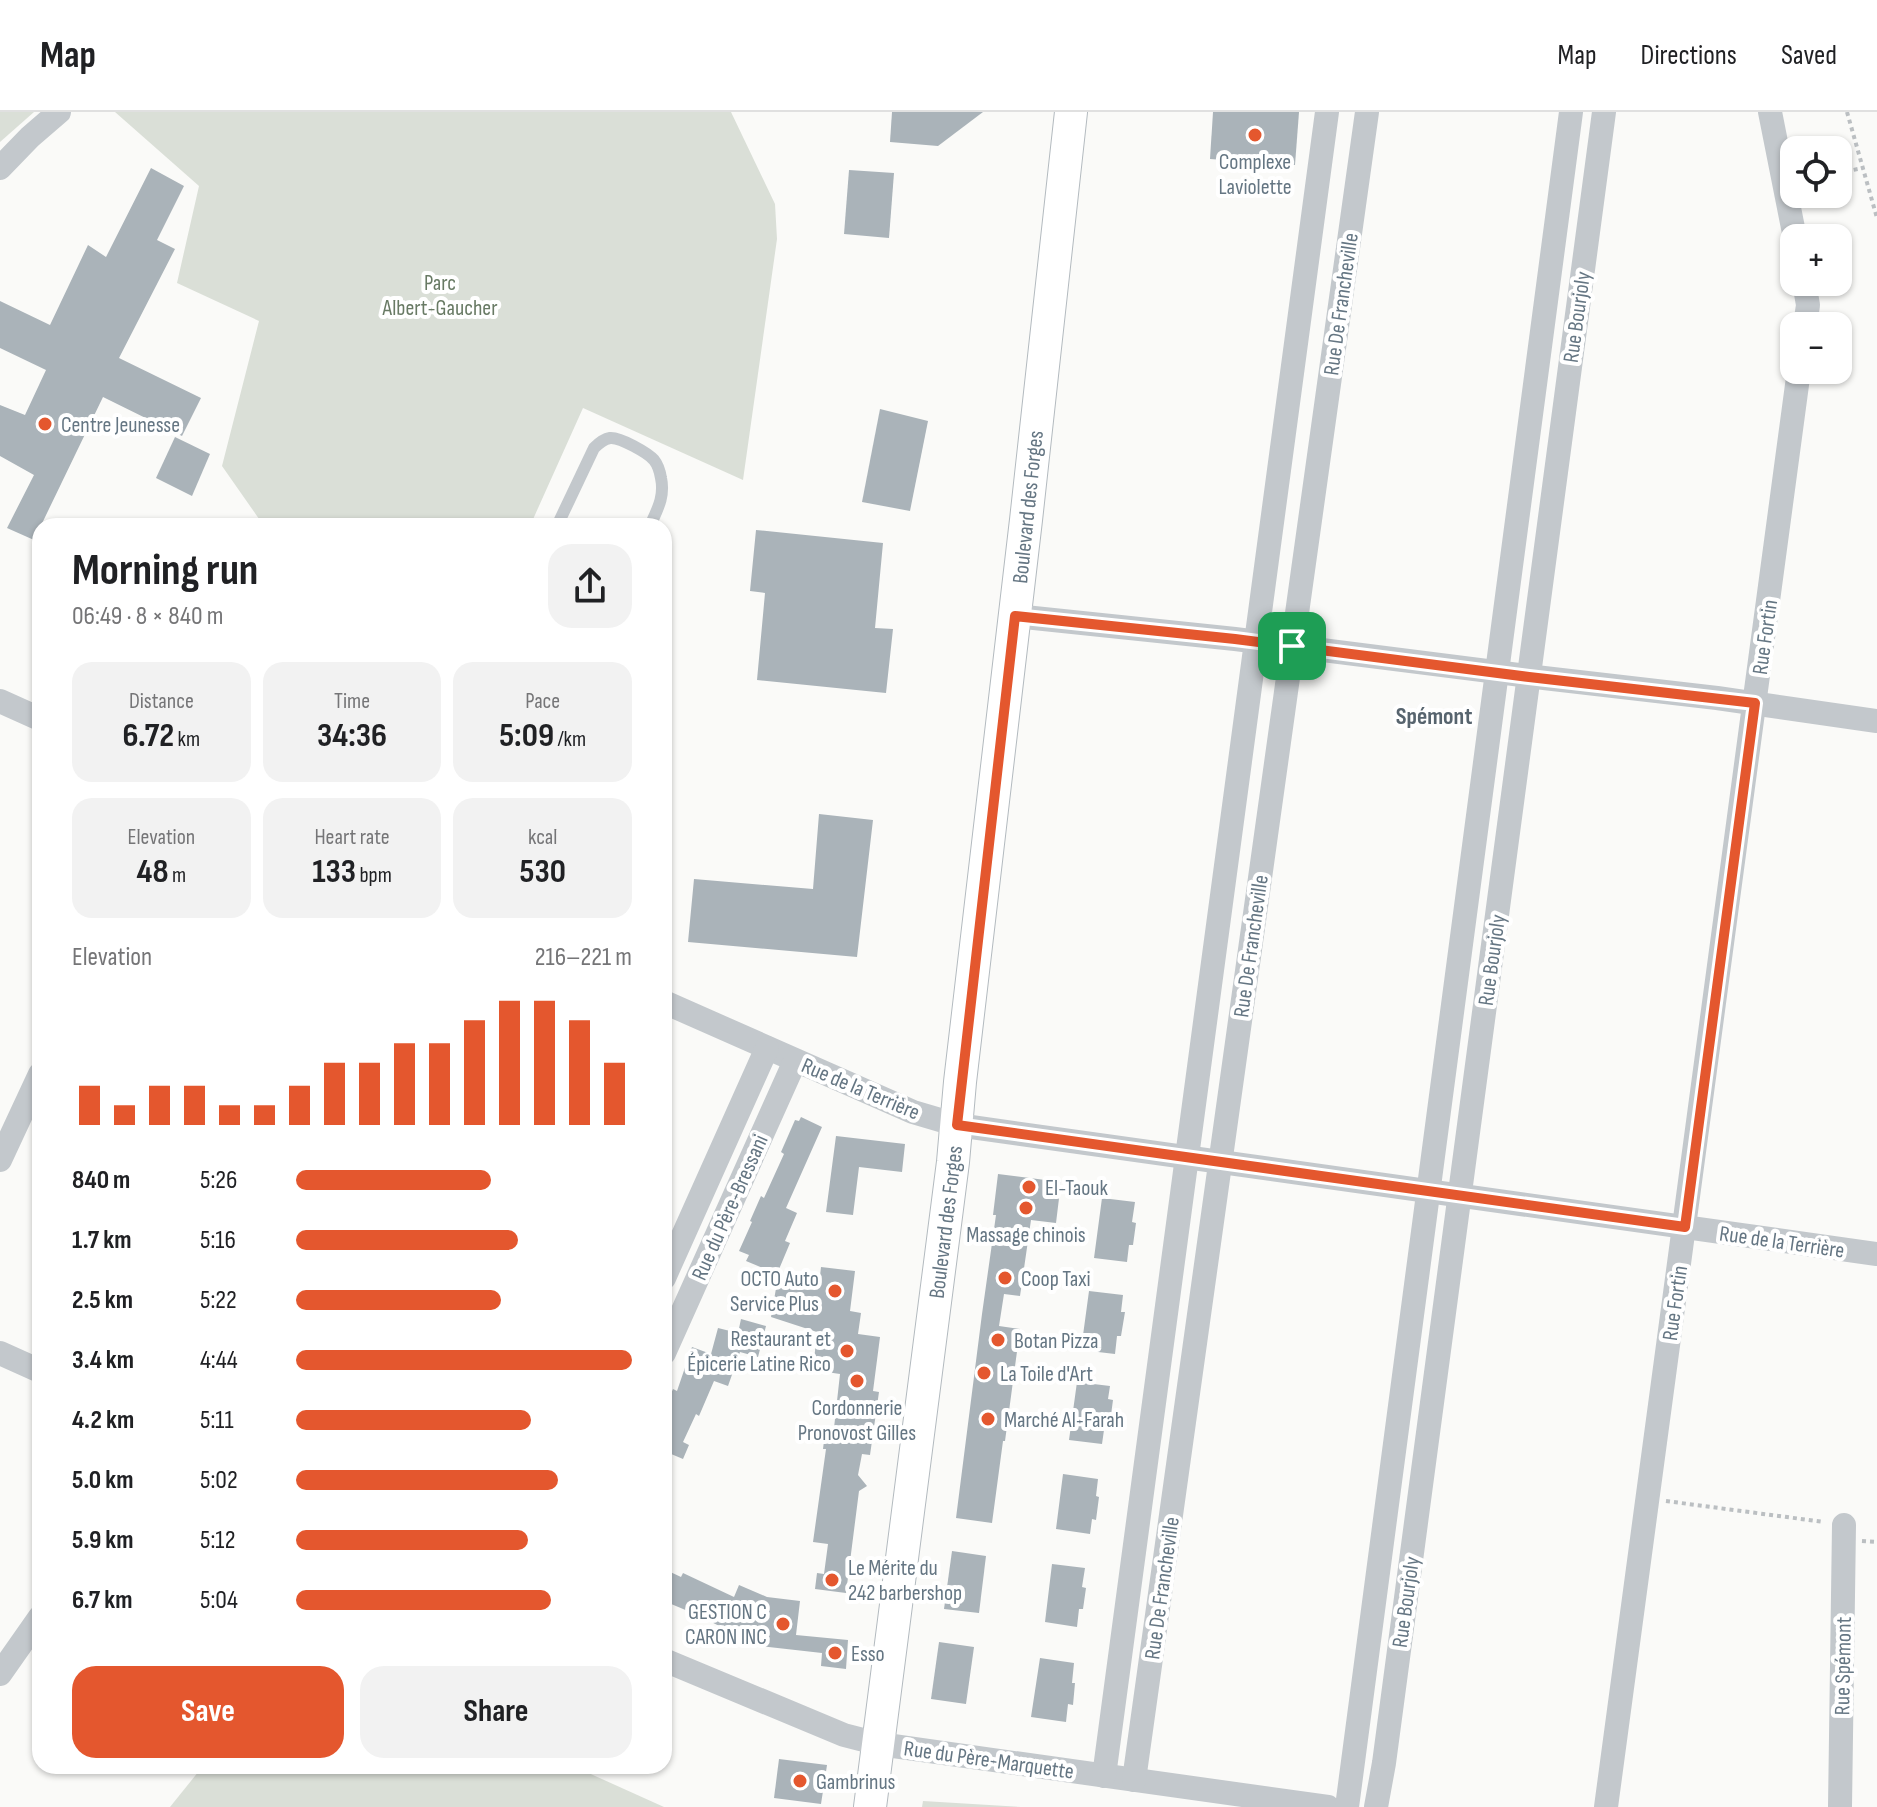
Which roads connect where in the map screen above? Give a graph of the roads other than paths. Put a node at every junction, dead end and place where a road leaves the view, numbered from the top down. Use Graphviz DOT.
graph roads {
  1 [pos="59,112"];
  2 [pos="1071,112"];
  3 [pos="1327,112"];
  4 [pos="1367,112"];
  5 [pos="1571,112"];
  6 [pos="1604,112"];
  7 [pos="1770,112"];
  8 [pos="0,168"];
  9 [pos="1792,224"];
  10 [pos="1797,384"];
  11 [pos="561,518"];
  12 [pos="654,518"];
  13 [pos="1015,616"];
  14 [pos="1256,642"];
  15 [pos="1292,646"];
  16 [pos="1497,672"];
  17 [pos="1529,677"];
  18 [pos="0,701"];
  19 [pos="1755,703"];
  20 [pos="32,715"];
  21 [pos="1877,721"];
  22 [pos="672,1006"];
  23 [pos="767,1048"];
  24 [pos="795,1061"];
  25 [pos="32,1091"];
  26 [pos="957,1125"];
  27 [pos="1187,1157"];
  28 [pos="0,1160"];
  29 [pos="1220,1162"];
  30 [pos="1428,1191"];
  31 [pos="1459,1195"];
  32 [pos="1685,1227"];
  33 [pos="1877,1254"];
  34 [pos="672,1260"];
  35 [pos="672,1335"];
  36 [pos="0,1353"];
  37 [pos="32,1367"];
  38 [pos="1844,1525"];
  39 [pos="32,1628"];
  40 [pos="672,1663"];
  41 [pos="0,1674"];
  42 [pos="879,1744"];
  43 [pos="1104,1776"];
  44 [pos="1134,1780"];
  45 [pos="870,1807"];
  46 [pos="1328,1807"];
  47 [pos="1347,1807"];
  48 [pos="1376,1807"];
  49 [pos="1606,1807"];
  50 [pos="1840,1807"];
  1 -- 8 [label="street"];
  2 -- 13 [label="main road, Boulevard des Forges"];
  3 -- 14 [label="street, Rue De Francheville"];
  4 -- 15 [label="street, Rue De Francheville"];
  5 -- 16 [label="street, Rue Bourjoly"];
  6 -- 17 [label="street, Rue Bourjoly"];
  7 -- 9 [label="street"];
  10 -- 19 [label="street, Rue Fortin"];
  11 -- 12 [label="lane"];
  13 -- 14 [label="street"];
  13 -- 26 [label="main road, Boulevard des Forges"];
  14 -- 15 [label="street"];
  14 -- 27 [label="street, Rue De Francheville"];
  15 -- 16 [label="street"];
  15 -- 29 [label="street, Rue De Francheville"];
  16 -- 17 [label="street"];
  16 -- 30 [label="street, Rue Bourjoly"];
  17 -- 19 [label="street"];
  17 -- 31 [label="street, Rue Bourjoly"];
  18 -- 20 [label="street"];
  19 -- 21 [label="street"];
  19 -- 32 [label="street, Rue Fortin"];
  22 -- 23 [label="street, Rue de la Terrière"];
  23 -- 24 [label="street, Rue de la Terrière"];
  23 -- 34 [label="street, Rue du Père-Bressani"];
  24 -- 26 [label="street, Rue de la Terrière"];
  24 -- 35 [label="street, Rue du Père-Bressani"];
  25 -- 28 [label="street"];
  26 -- 27 [label="street, Rue de la Terrière"];
  26 -- 42 [label="main road, Boulevard des Forges"];
  27 -- 29 [label="street, Rue de la Terrière"];
  27 -- 43 [label="street, Rue De Francheville"];
  29 -- 30 [label="street, Rue de la Terrière"];
  29 -- 44 [label="street, Rue De Francheville"];
  30 -- 31 [label="street, Rue de la Terrière"];
  30 -- 47 [label="street, Rue Bourjoly"];
  31 -- 32 [label="street, Rue de la Terrière"];
  31 -- 48 [label="street, Rue Bourjoly"];
  32 -- 33 [label="street, Rue de la Terrière"];
  32 -- 49 [label="street, Rue Fortin"];
  36 -- 37 [label="street"];
  38 -- 50 [label="street, Rue Spémont"];
  39 -- 41 [label="street"];
  40 -- 42 [label="street, Rue du Père-Marquette"];
  42 -- 43 [label="street, Rue du Père-Marquette"];
  42 -- 45 [label="main road, Boulevard des Forges"];
  43 -- 44 [label="street, Rue du Père-Marquette"];
  44 -- 46 [label="street, Rue du Père-Marquette"];
}
